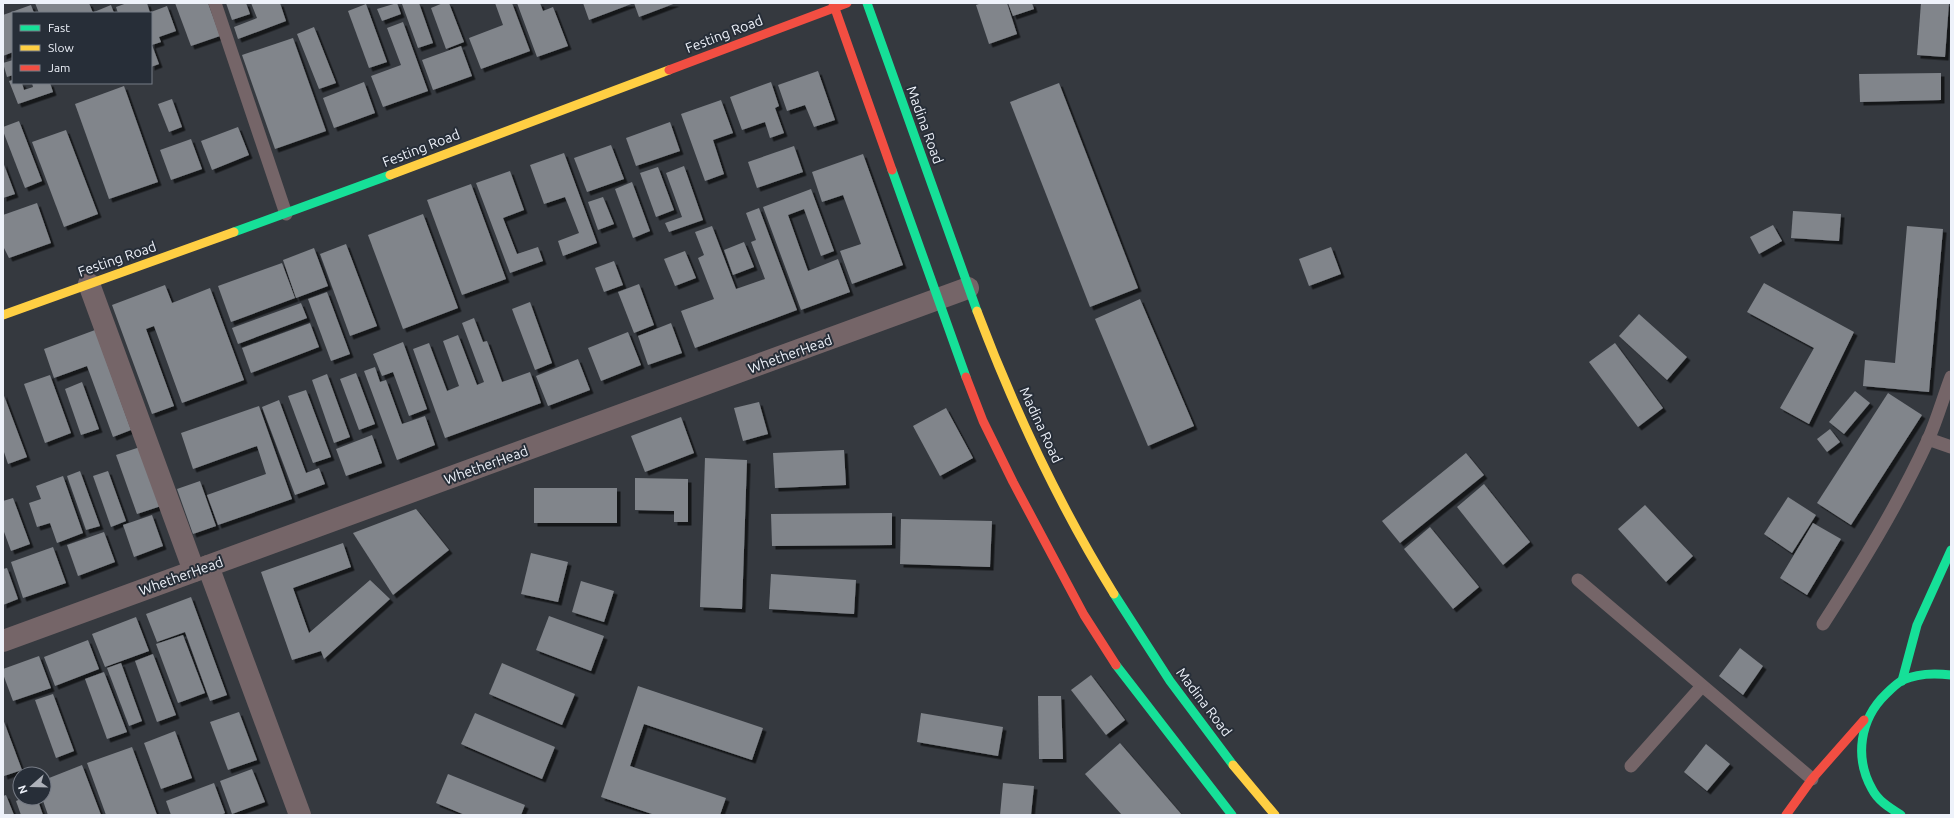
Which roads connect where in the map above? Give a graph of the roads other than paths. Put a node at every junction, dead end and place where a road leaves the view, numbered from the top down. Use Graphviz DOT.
graph roads {
  1 [pos="215,3"];
  2 [pos="847,3"];
  3 [pos="867,3"];
  4 [pos="834,5"];
  5 [pos="286,214"];
  6 [pos="89,284"];
  7 [pos="968,288"];
  8 [pos="938,300"];
  9 [pos="3,315"];
  10 [pos="1951,377"];
  11 [pos="1928,439"];
  12 [pos="1951,446"];
  13 [pos="1951,550"];
  14 [pos="201,568"];
  15 [pos="1578,580"];
  16 [pos="1823,624"];
  17 [pos="3,641"];
  18 [pos="1951,675"];
  19 [pos="1902,680"];
  20 [pos="1702,686"];
  21 [pos="1866,718"];
  22 [pos="1630,766"];
  23 [pos="1812,779"];
  24 [pos="300,815"];
  25 [pos="1232,815"];
  26 [pos="1276,815"];
  27 [pos="1786,815"];
  28 [pos="1901,815"];
  1 -- 5 [label="lane"];
  2 -- 4 [label="main road, Festing Road"];
  3 -- 7 [label="main road, Madina Road"];
  4 -- 5 [label="main road, Festing Road"];
  4 -- 8 [label="main road"];
  5 -- 6 [label="main road, Festing Road"];
  6 -- 9 [label="main road, Festing Road"];
  6 -- 14 [label="street"];
  7 -- 8 [label="street, WhetherHead"];
  7 -- 26 [label="main road, Madina Road"];
  8 -- 14 [label="street, WhetherHead"];
  8 -- 25 [label="main road"];
  10 -- 11 [label="lane"];
  11 -- 12 [label="lane"];
  11 -- 16 [label="lane"];
  13 -- 19 [label="main road"];
  14 -- 17 [label="street, WhetherHead"];
  14 -- 24 [label="street"];
  15 -- 20 [label="lane"];
  18 -- 19 [label="main road"];
  19 -- 21 [label="main road"];
  20 -- 22 [label="lane"];
  20 -- 23 [label="lane"];
  21 -- 23 [label="main road"];
  21 -- 28 [label="main road"];
  23 -- 27 [label="main road"];
}
